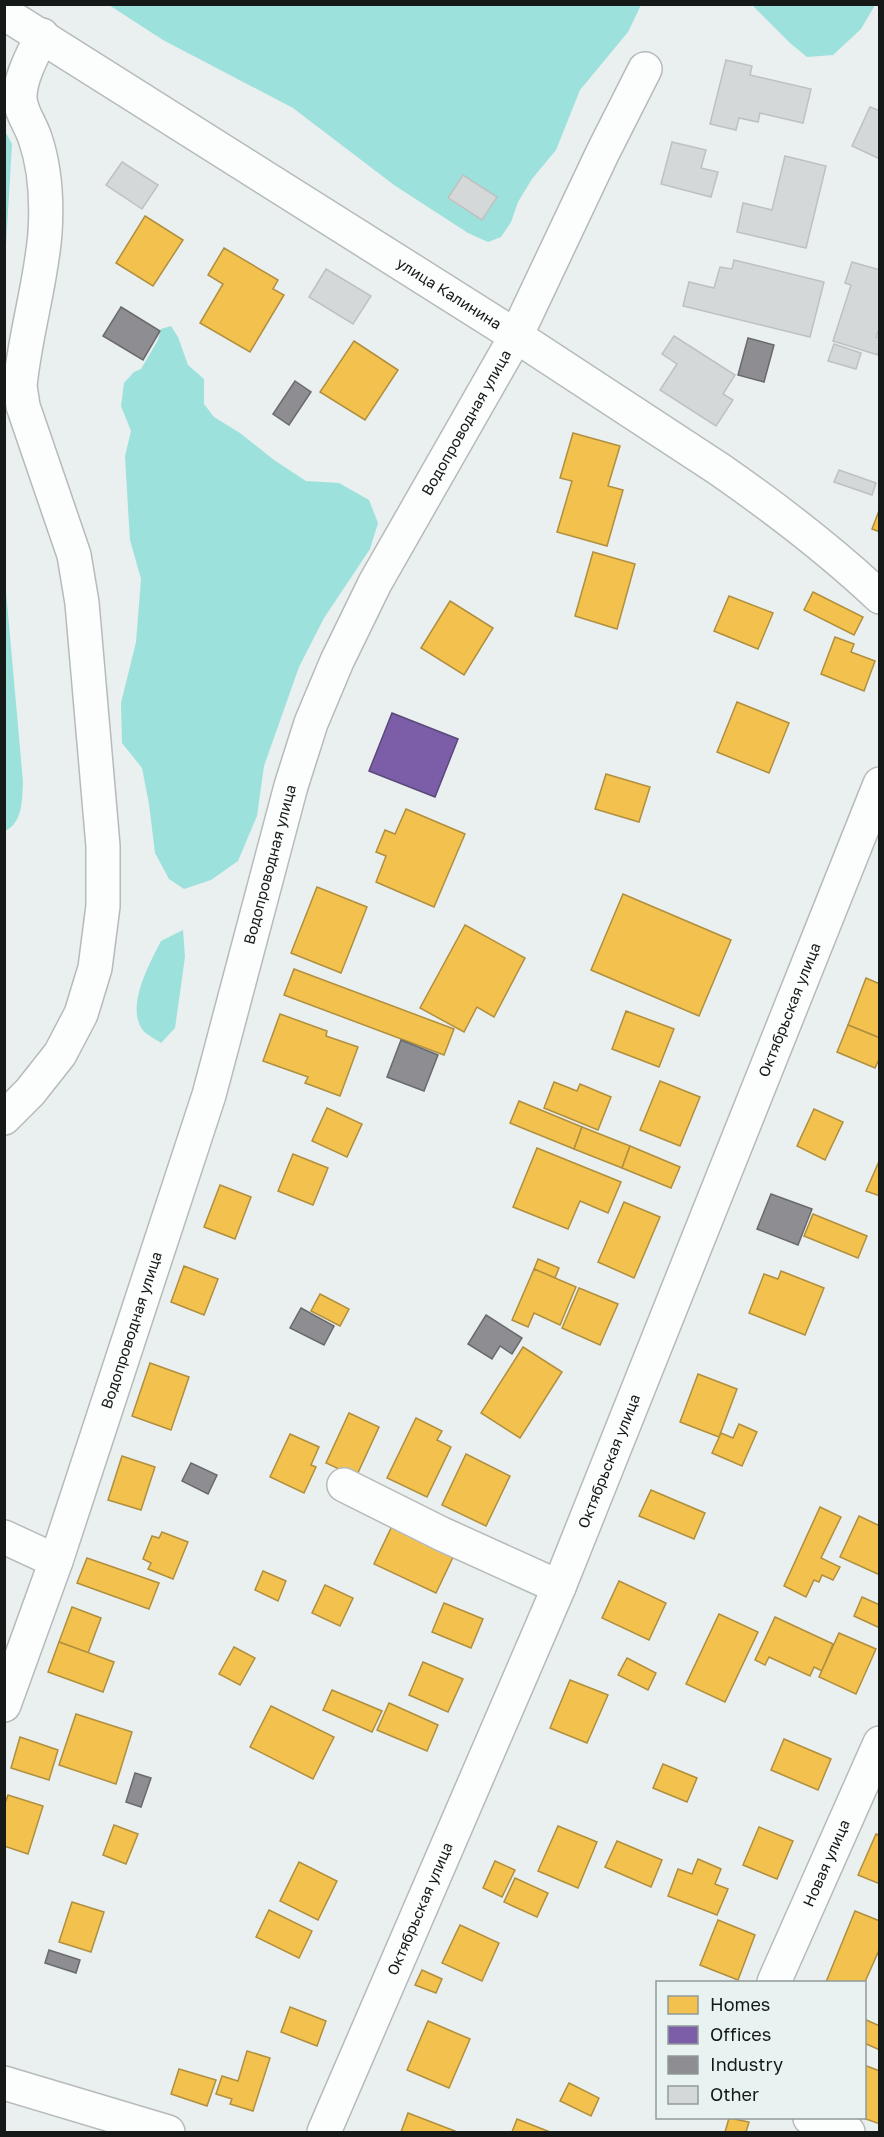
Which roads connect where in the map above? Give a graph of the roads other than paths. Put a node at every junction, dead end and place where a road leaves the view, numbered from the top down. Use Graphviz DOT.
graph roads {
  1 [pos="4,13"];
  2 [pos="42,35"];
  3 [pos="645,69"];
  4 [pos="516,336"];
  5 [pos="879,597"];
  6 [pos="879,784"];
  7 [pos="4,1118"];
  8 [pos="344,1485"];
  9 [pos="4,1537"];
  10 [pos="56,1561"];
  11 [pos="559,1587"];
  12 [pos="4,1706"];
  13 [pos="879,1743"];
  14 [pos="775,1981"];
  15 [pos="4,2083"];
  16 [pos="813,2119"];
  17 [pos="168,2133"];
  18 [pos="324,2133"];
  19 [pos="848,2133"];
  1 -- 2 [label="street, улица Калинина"];
  2 -- 4 [label="street, улица Калинина"];
  2 -- 7 [label="street"];
  3 -- 4 [label="street, Водопроводная улица"];
  4 -- 5 [label="street, улица Калинина"];
  4 -- 10 [label="street, Водопроводная улица"];
  6 -- 11 [label="street, Октябрьская улица"];
  8 -- 11 [label="street"];
  9 -- 10 [label="street"];
  10 -- 12 [label="street, Водопроводная улица"];
  11 -- 18 [label="street, Октябрьская улица"];
  13 -- 14 [label="street, Новая улица"];
  15 -- 17 [label="street"];
  16 -- 19 [label="street"];
}
